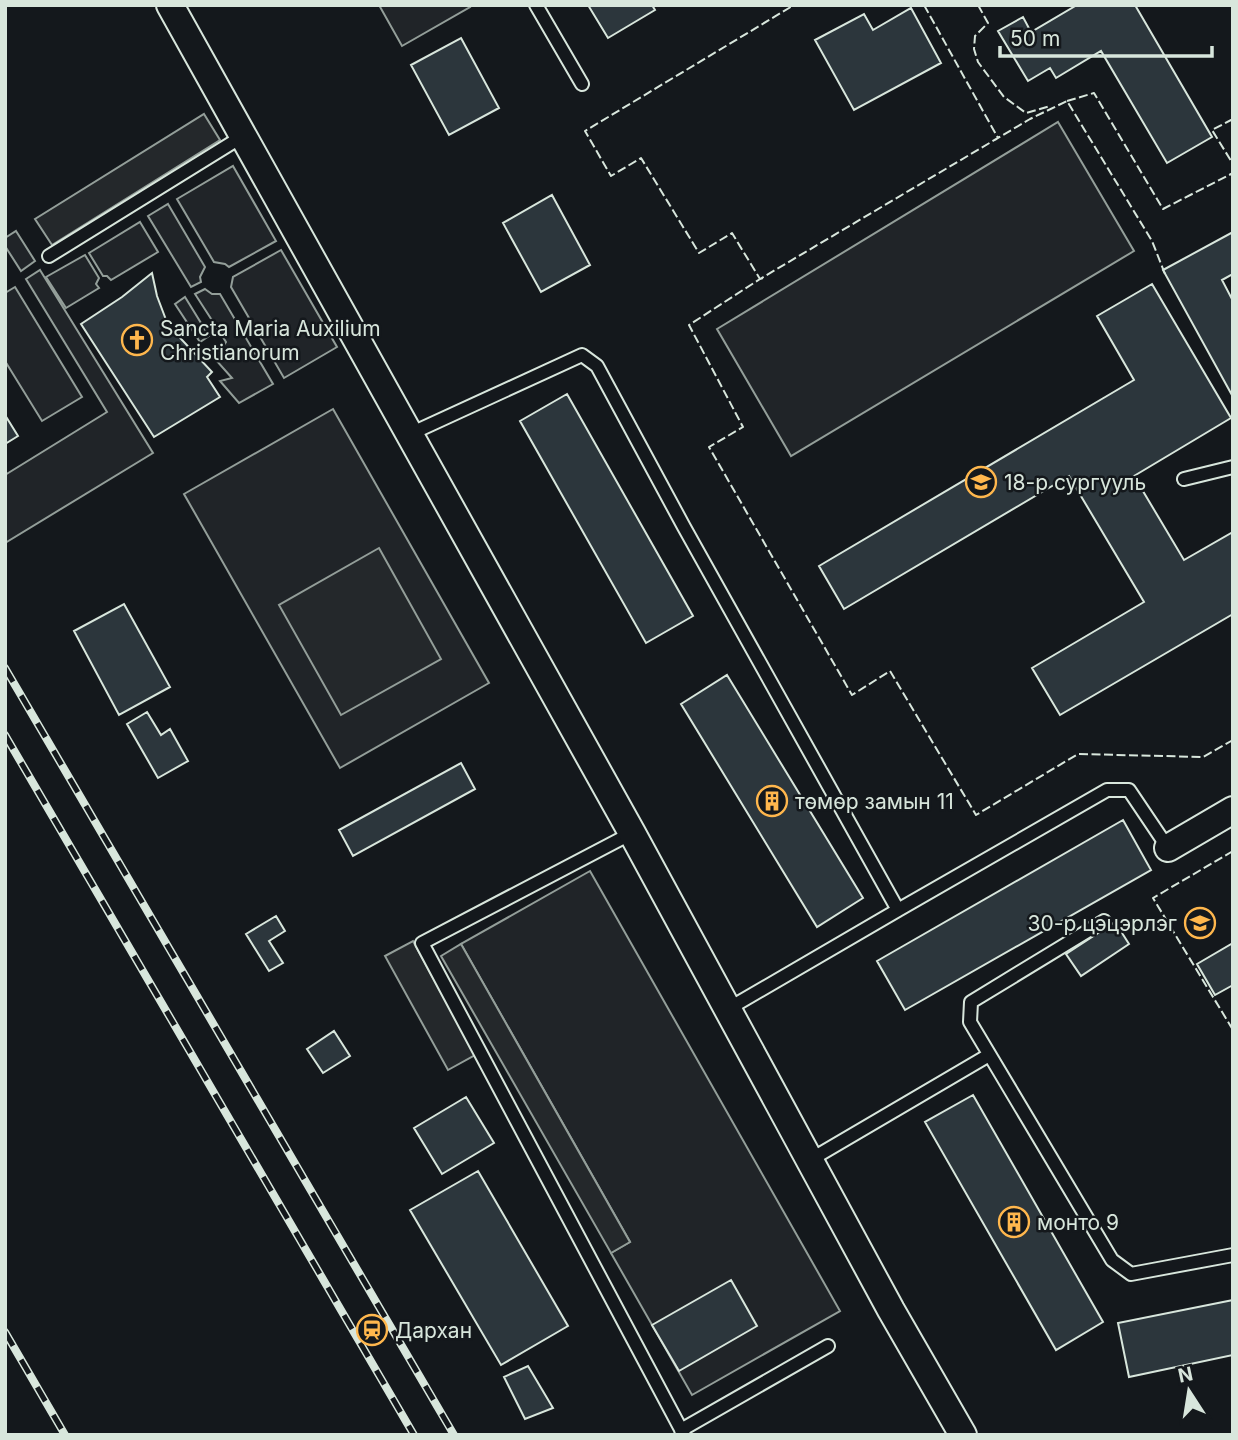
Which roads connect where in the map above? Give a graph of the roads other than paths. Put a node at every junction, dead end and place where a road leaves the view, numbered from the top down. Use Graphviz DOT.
graph roads {
  1 [pos="170,5"];
  2 [pos="536,5"];
  3 [pos="582,84"];
  4 [pos="243,136"];
  5 [pos="49,256"];
  6 [pos="410,434"];
  7 [pos="1233,467"];
  8 [pos="1184,480"];
  9 [pos="1233,810"];
  10 [pos="632,833"];
  11 [pos="1168,848"];
  12 [pos="898,910"];
  13 [pos="1104,921"];
  14 [pos="728,1009"];
  15 [pos="989,1055"];
  16 [pos="810,1160"];
  17 [pos="1233,1255"];
  18 [pos="828,1346"];
  19 [pos="682,1433"];
  20 [pos="963,1435"];
  1 -- 4 [label="street"];
  2 -- 3 [label="lane"];
  4 -- 5 [label="lane"];
  4 -- 6 [label="street"];
  6 -- 10 [label="street"];
  6 -- 12 [label="lane"];
  7 -- 8 [label="lane"];
  9 -- 11 [label="street"];
  10 -- 14 [label="street"];
  10 -- 19 [label="lane"];
  11 -- 12 [label="lane"];
  12 -- 14 [label="lane"];
  13 -- 15 [label="lane"];
  14 -- 16 [label="street"];
  15 -- 16 [label="lane"];
  15 -- 17 [label="lane"];
  16 -- 20 [label="street"];
  18 -- 19 [label="lane"];
}
